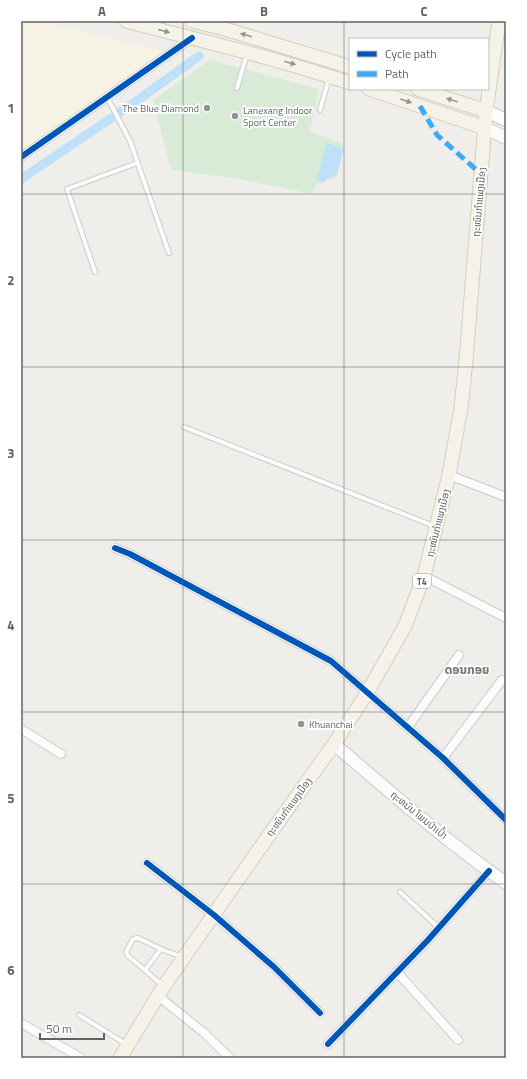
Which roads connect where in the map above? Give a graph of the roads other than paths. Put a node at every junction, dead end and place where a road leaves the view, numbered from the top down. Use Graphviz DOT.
graph roads {
  1 [pos="126,21"];
  2 [pos="192,21"];
  3 [pos="499,21"];
  4 [pos="229,25"];
  5 [pos="192,38"];
  6 [pos="248,51"];
  7 [pos="349,67"];
  8 [pos="330,76"];
  9 [pos="349,83"];
  10 [pos="237,88"];
  11 [pos="372,90"];
  12 [pos="421,90"];
  13 [pos="107,96"];
  14 [pos="320,110"];
  15 [pos="486,111"];
  16 [pos="506,120"];
  17 [pos="485,128"];
  18 [pos="506,138"];
  19 [pos="21,156"];
  20 [pos="137,163"];
  21 [pos="169,253"];
  22 [pos="95,272"];
  23 [pos="184,427"];
  24 [pos="449,475"];
  25 [pos="506,497"];
  26 [pos="437,527"];
  27 [pos="115,548"];
  28 [pos="424,576"];
  29 [pos="506,618"];
  30 [pos="459,655"];
  31 [pos="502,680"];
  32 [pos="367,692"];
  33 [pos="408,727"];
  34 [pos="21,729"];
  35 [pos="334,744"];
  36 [pos="61,754"];
  37 [pos="443,758"];
  38 [pos="504,815"];
  39 [pos="147,863"];
  40 [pos="489,871"];
  41 [pos="506,883"];
  42 [pos="400,892"];
  43 [pos="214,915"];
  44 [pos="439,928"];
  45 [pos="161,949"];
  46 [pos="184,958"];
  47 [pos="145,970"];
  48 [pos="397,972"];
  49 [pos="161,991"];
  50 [pos="320,1013"];
  51 [pos="79,1015"];
  52 [pos="21,1023"];
  53 [pos="458,1040"];
  54 [pos="328,1044"];
  55 [pos="128,1046"];
  56 [pos="81,1058"];
  57 [pos="120,1058"];
  58 [pos="230,1058"];
  1 -- 5 [label="main road, one-way"];
  2 -- 4 [label="main road"];
  3 -- 15 [label="main road, ຖະໜົນກຳແພງເມືອງ / T4"];
  7 -- 4 [label="main road, one-way"];
  5 -- 6 [label="main road"];
  5 -- 13 [label="street"];
  6 -- 8 [label="main road, one-way"];
  6 -- 10 [label="lane"];
  8 -- 9 [label="main road"];
  8 -- 14 [label="lane"];
  11 -- 17 [label="main road, one-way"];
  15 -- 12 [label="main road, one-way"];
  13 -- 19 [label="street"];
  13 -- 20 [label="lane"];
  15 -- 16 [label="street"];
  15 -- 17 [label="main road, ຖະໜົນກຳແພງເມືອງ / T4"];
  17 -- 18 [label="street"];
  17 -- 24 [label="main road, ຖະໜົນກຳແພງເມືອງ / T4"];
  20 -- 21 [label="lane"];
  20 -- 22 [label="lane"];
  23 -- 26 [label="lane"];
  24 -- 25 [label="street"];
  24 -- 26 [label="main road, ຖະໜົນກຳແພງເມືອງ / T4"];
  26 -- 28 [label="main road, ຖະໜົນກຳແພງເມືອງ / T4"];
  27 -- 32 [label="street"];
  28 -- 29 [label="street"];
  28 -- 32 [label="main road, ຖະໜົນກຳແພງເມືອງ / T4"];
  30 -- 33 [label="street"];
  31 -- 37 [label="street"];
  32 -- 33 [label="street"];
  32 -- 35 [label="main road, ຖະໜົນກຳແພງເມືອງ / T4"];
  33 -- 37 [label="street"];
  34 -- 36 [label="street"];
  35 -- 40 [label="street, ຖະຫນົນ ໂພນປ່າເປົ້າ"];
  35 -- 43 [label="main road, ຖະໜົນກຳແພງເມືອງ / T4"];
  37 -- 38 [label="street"];
  39 -- 43 [label="street"];
  40 -- 41 [label="street, ຖະຫນົນ ໂພນປ່າເປົ້າ"];
  40 -- 44 [label="street"];
  42 -- 44 [label="lane"];
  43 -- 46 [label="main road, ຖະໜົນກຳແພງເມືອງ / T4"];
  43 -- 50 [label="street"];
  44 -- 48 [label="street"];
  45 -- 46 [label="lane"];
  45 -- 47 [label="lane"];
  45 -- 47 [label="lane"];
  46 -- 49 [label="main road, ຖະໜົນກຳແພງເມືອງ / T4"];
  47 -- 49 [label="lane"];
  48 -- 53 [label="street"];
  48 -- 54 [label="street"];
  49 -- 55 [label="main road, ຖະໜົນກຳແພງເມືອງ / T4"];
  49 -- 58 [label="street"];
  51 -- 55 [label="lane"];
  52 -- 56 [label="street"];
  55 -- 57 [label="main road, ຖະໜົນກຳແພງເມືອງ / T4"];
}
